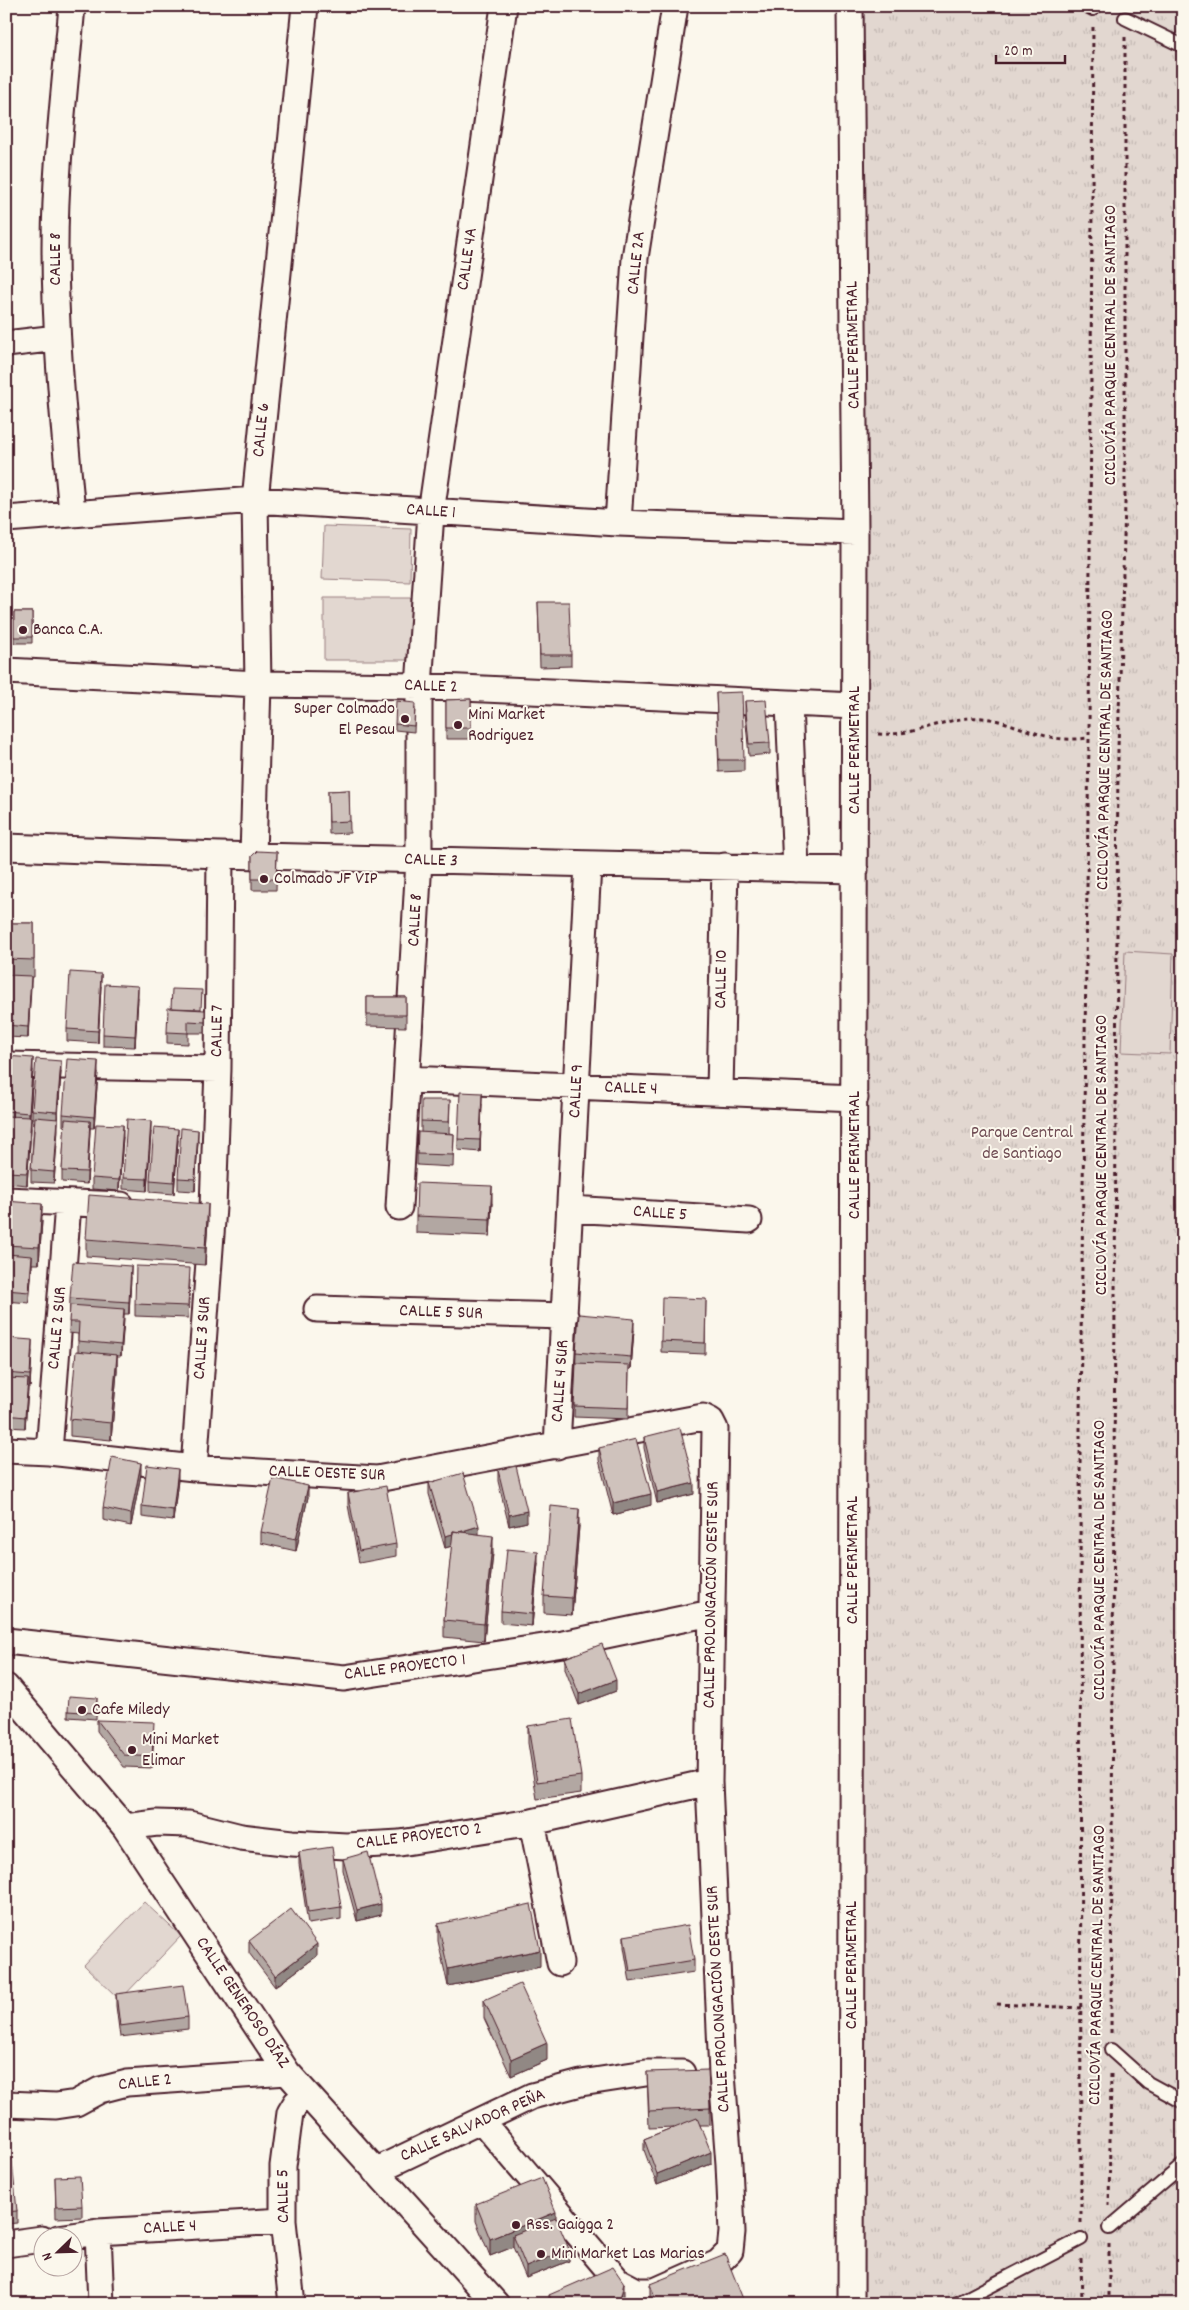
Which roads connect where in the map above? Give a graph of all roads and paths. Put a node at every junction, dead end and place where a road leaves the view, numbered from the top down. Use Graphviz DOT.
graph roads {
  1 [pos="72,6"];
  2 [pos="306,6"];
  3 [pos="504,6"];
  4 [pos="675,6"];
  5 [pos="850,6"];
  6 [pos="1090,7"];
  7 [pos="1125,18"];
  8 [pos="1183,46"];
  9 [pos="57,338"];
  10 [pos="6,344"];
  11 [pos="254,500"];
  12 [pos="431,512"];
  13 [pos="72,513"];
  14 [pos="6,519"];
  15 [pos="618,522"];
  16 [pos="856,532"];
  17 [pos="6,671"];
  18 [pos="258,684"];
  19 [pos="419,686"];
  20 [pos="789,704"];
  21 [pos="855,706"];
  22 [pos="855,733"];
  23 [pos="1089,738"];
  24 [pos="6,847"];
  25 [pos="220,855"];
  26 [pos="252,856"];
  27 [pos="419,860"];
  28 [pos="588,865"];
  29 [pos="725,866"];
  30 [pos="796,869"];
  31 [pos="855,870"];
  32 [pos="6,1065"];
  33 [pos="218,1069"];
  34 [pos="407,1079"];
  35 [pos="577,1087"];
  36 [pos="720,1091"];
  37 [pos="855,1098"];
  38 [pos="6,1200"];
  39 [pos="68,1204"];
  40 [pos="145,1206"];
  41 [pos="203,1207"];
  42 [pos="399,1207"];
  43 [pos="571,1208"];
  44 [pos="749,1220"];
  45 [pos="317,1309"];
  46 [pos="565,1316"];
  47 [pos="703,1417"];
  48 [pos="557,1446"];
  49 [pos="6,1450"];
  50 [pos="49,1452"];
  51 [pos="194,1468"];
  52 [pos="711,1613"];
  53 [pos="6,1641"];
  54 [pos="6,1687"];
  55 [pos="709,1782"];
  56 [pos="532,1822"];
  57 [pos="125,1827"];
  58 [pos="560,1963"];
  59 [pos="997,2004"];
  60 [pos="1081,2008"];
  61 [pos="1111,2050"];
  62 [pos="287,2072"];
  63 [pos="722,2074"];
  64 [pos="307,2096"];
  65 [pos="1183,2102"];
  66 [pos="6,2104"];
  67 [pos="482,2121"];
  68 [pos="1183,2165"];
  69 [pos="375,2171"];
  70 [pos="283,2221"];
  71 [pos="1109,2228"];
  72 [pos="98,2232"];
  73 [pos="82,2234"];
  74 [pos="1081,2239"];
  75 [pos="32,2241"];
  76 [pos="6,2244"];
  77 [pos="101,2304"];
  78 [pos="292,2304"];
  79 [pos="496,2304"];
  80 [pos="851,2304"];
  81 [pos="956,2304"];
  82 [pos="1082,2304"];
  83 [pos="1108,2304"];
  1 -- 9 [label="street, CALLE 8"];
  2 -- 11 [label="street, CALLE 6"];
  3 -- 12 [label="street, CALLE 4A"];
  4 -- 15 [label="street, CALLE 2A"];
  5 -- 16 [label="street, CALLE PERIMETRAL"];
  6 -- 23 [label="path, CICLOVÍA PARQUE CENTRAL DE SANTIAGO"];
  7 -- 8 [label="lane"];
  7 -- 61 [label="path, CICLOVÍA PARQUE CENTRAL DE SANTIAGO"];
  9 -- 10 [label="street"];
  9 -- 13 [label="street, CALLE 8"];
  11 -- 12 [label="street, CALLE 1"];
  11 -- 13 [label="street, CALLE 1"];
  11 -- 18 [label="street, CALLE 6"];
  12 -- 15 [label="street, CALLE 1"];
  12 -- 19 [label="street, CALLE 8"];
  13 -- 14 [label="street, CALLE 1"];
  15 -- 16 [label="street, CALLE 1"];
  16 -- 21 [label="street, CALLE PERIMETRAL"];
  17 -- 18 [label="street, CALLE 2"];
  18 -- 19 [label="street, CALLE 2"];
  18 -- 26 [label="street, CALLE 6"];
  19 -- 20 [label="street, CALLE 2"];
  19 -- 27 [label="street, CALLE 8"];
  20 -- 21 [label="street, CALLE 2"];
  20 -- 30 [label="street"];
  21 -- 22 [label="street, CALLE PERIMETRAL"];
  22 -- 23 [label="path"];
  22 -- 31 [label="street, CALLE PERIMETRAL"];
  23 -- 60 [label="path, CICLOVÍA PARQUE CENTRAL DE SANTIAGO"];
  24 -- 25 [label="street, CALLE 3"];
  25 -- 26 [label="street, CALLE 3"];
  25 -- 33 [label="street, CALLE 7"];
  26 -- 27 [label="street, CALLE 3"];
  27 -- 28 [label="street, CALLE 3"];
  27 -- 34 [label="street, CALLE 8"];
  28 -- 29 [label="street, CALLE 3"];
  28 -- 35 [label="street, CALLE 9"];
  29 -- 30 [label="street, CALLE 3"];
  29 -- 36 [label="street, CALLE 10"];
  30 -- 31 [label="street, CALLE 3"];
  31 -- 37 [label="street, CALLE PERIMETRAL"];
  32 -- 33 [label="street"];
  33 -- 41 [label="street, CALLE 7"];
  34 -- 35 [label="street, CALLE 4"];
  34 -- 42 [label="street, CALLE 8"];
  35 -- 36 [label="street, CALLE 4"];
  35 -- 43 [label="street, CALLE 9"];
  36 -- 37 [label="street, CALLE 4"];
  37 -- 80 [label="street, CALLE PERIMETRAL"];
  38 -- 39 [label="street"];
  39 -- 40 [label="street"];
  39 -- 50 [label="street, CALLE 2 SUR"];
  41 -- 51 [label="street, CALLE 3 SUR"];
  43 -- 44 [label="street, CALLE 5"];
  43 -- 46 [label="street, CALLE 9"];
  45 -- 46 [label="street, CALLE 5 SUR"];
  46 -- 48 [label="street, CALLE 4 SUR"];
  47 -- 48 [label="street, CALLE OESTE SUR"];
  47 -- 52 [label="street, CALLE PROLONGACIÓN OESTE SUR"];
  48 -- 51 [label="street, CALLE OESTE SUR"];
  49 -- 50 [label="street, CALLE OESTE SUR"];
  50 -- 51 [label="street, CALLE OESTE SUR"];
  52 -- 53 [label="street, CALLE PROYECTO 1"];
  52 -- 55 [label="street, CALLE PROLONGACIÓN OESTE SUR"];
  54 -- 57 [label="street, CALLE GENEROSO DÍAZ"];
  55 -- 56 [label="street, CALLE PROYECTO 2"];
  55 -- 63 [label="street, CALLE PROLONGACIÓN OESTE SUR"];
  56 -- 57 [label="street, CALLE PROYECTO 2"];
  56 -- 58 [label="street"];
  57 -- 62 [label="street, CALLE GENEROSO DÍAZ"];
  59 -- 60 [label="path"];
  60 -- 74 [label="path, CICLOVÍA PARQUE CENTRAL DE SANTIAGO"];
  61 -- 65 [label="lane"];
  61 -- 71 [label="path, CICLOVÍA PARQUE CENTRAL DE SANTIAGO"];
  62 -- 64 [label="street, CALLE GENEROSO DÍAZ"];
  62 -- 66 [label="street, CALLE 2"];
  63 -- 67 [label="street, CALLE SALVADOR PEÑA"];
  63 -- 67 [label="street, CALLE PROLONGACIÓN OESTE SUR"];
  64 -- 69 [label="street, CALLE GENEROSO DÍAZ"];
  64 -- 70 [label="street, CALLE 5"];
  67 -- 69 [label="street, CALLE SALVADOR PEÑA"];
  68 -- 71 [label="lane"];
  69 -- 79 [label="street, CALLE GENEROSO DÍAZ"];
  70 -- 72 [label="street, CALLE 4"];
  70 -- 78 [label="street, CALLE 5"];
  71 -- 83 [label="path, CICLOVÍA PARQUE CENTRAL DE SANTIAGO"];
  72 -- 73 [label="street, CALLE 4"];
  72 -- 77 [label="street"];
  74 -- 81 [label="lane"];
  74 -- 82 [label="path, CICLOVÍA PARQUE CENTRAL DE SANTIAGO"];
  75 -- 76 [label="street"];
}
